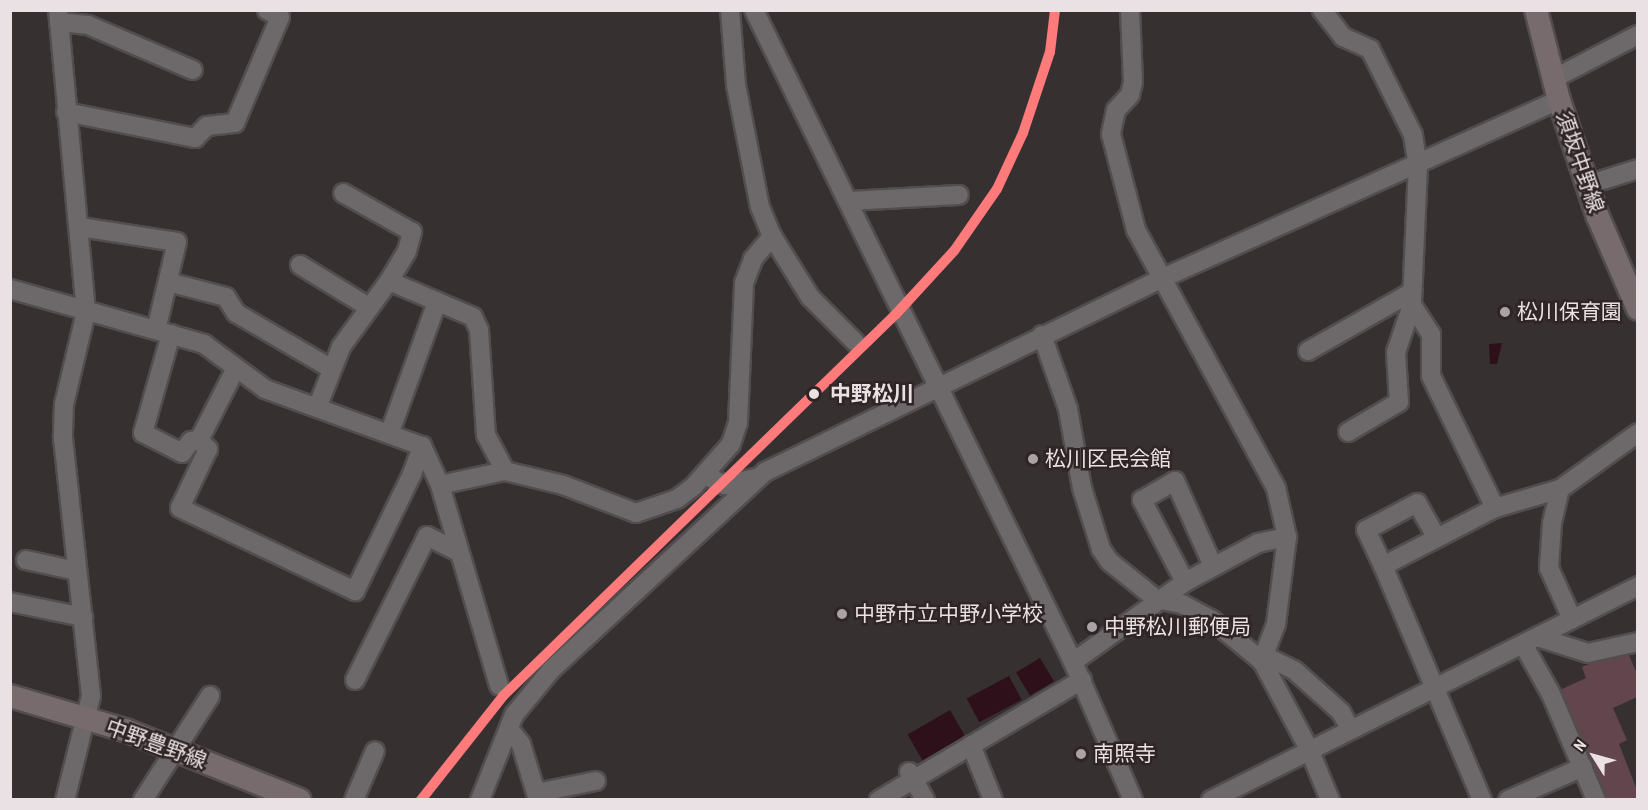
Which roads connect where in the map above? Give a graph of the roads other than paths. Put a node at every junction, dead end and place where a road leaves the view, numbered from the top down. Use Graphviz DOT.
graph roads {
  1 [pos="267,10"];
  2 [pos="730,10"];
  3 [pos="754,10"];
  4 [pos="1130,10"];
  5 [pos="1322,10"];
  6 [pos="1536,10"];
  7 [pos="58,16"];
  8 [pos="1638,35"];
  9 [pos="193,70"];
  10 [pos="1556,89"];
  11 [pos="66,112"];
  12 [pos="1418,165"];
  13 [pos="1638,169"];
  14 [pos="1587,185"];
  15 [pos="343,193"];
  16 [pos="959,195"];
  17 [pos="849,201"];
  18 [pos="80,226"];
  19 [pos="772,236"];
  20 [pos="300,265"];
  21 [pos="1165,277"];
  22 [pos="389,281"];
  23 [pos="168,282"];
  24 [pos="10,289"];
  25 [pos="1412,298"];
  26 [pos="437,302"];
  27 [pos="367,306"];
  28 [pos="1638,309"];
  29 [pos="86,312"];
  30 [pos="164,332"];
  31 [pos="1042,335"];
  32 [pos="855,342"];
  33 [pos="1308,351"];
  34 [pos="332,369"];
  35 [pos="235,370"];
  36 [pos="938,387"];
  37 [pos="317,408"];
  38 [pos="390,432"];
  39 [pos="1348,432"];
  40 [pos="1638,434"];
  41 [pos="199,440"];
  42 [pos="422,446"];
  43 [pos="505,471"];
  44 [pos="707,476"];
  45 [pos="757,478"];
  46 [pos="440,485"];
  47 [pos="1560,489"];
  48 [pos="1495,508"];
  49 [pos="1287,537"];
  50 [pos="1437,538"];
  51 [pos="459,552"];
  52 [pos="26,561"];
  53 [pos="1213,566"];
  54 [pos="1383,566"];
  55 [pos="77,572"];
  56 [pos="1185,582"];
  57 [pos="1638,586"];
  58 [pos="1156,599"];
  59 [pos="10,602"];
  60 [pos="83,617"];
  61 [pos="1572,619"];
  62 [pos="1530,641"];
  63 [pos="1638,642"];
  64 [pos="1264,658"];
  65 [pos="1073,662"];
  66 [pos="355,680"];
  67 [pos="1082,680"];
  68 [pos="499,686"];
  69 [pos="1436,687"];
  70 [pos="10,696"];
  71 [pos="210,696"];
  72 [pos="87,719"];
  73 [pos="509,729"];
  74 [pos="1350,729"];
  75 [pos="971,745"];
  76 [pos="1309,749"];
  77 [pos="178,750"];
  78 [pos="375,751"];
  79 [pos="1583,767"];
  80 [pos="912,776"];
  81 [pos="596,781"];
  82 [pos="535,796"];
  83 [pos="65,800"];
  84 [pos="143,800"];
  85 [pos="300,800"];
  86 [pos="354,800"];
  87 [pos="480,800"];
  88 [pos="879,800"];
  89 [pos="925,800"];
  90 [pos="993,800"];
  91 [pos="1133,800"];
  92 [pos="1211,800"];
  93 [pos="1330,800"];
  94 [pos="1482,800"];
  95 [pos="1508,800"];
  96 [pos="1596,800"];
  1 -- 11 [label="street"];
  2 -- 19 [label="street"];
  3 -- 17 [label="street"];
  4 -- 21 [label="street"];
  5 -- 12 [label="street"];
  6 -- 10 [label="main road, 須坂中野線"];
  7 -- 9 [label="street"];
  7 -- 11 [label="street"];
  8 -- 10 [label="street"];
  10 -- 12 [label="street"];
  10 -- 14 [label="main road, 須坂中野線"];
  11 -- 18 [label="street"];
  12 -- 21 [label="street"];
  12 -- 25 [label="street"];
  13 -- 14 [label="street"];
  14 -- 28 [label="main road, 須坂中野線"];
  15 -- 22 [label="street"];
  16 -- 17 [label="street"];
  17 -- 36 [label="street"];
  18 -- 23 [label="street"];
  18 -- 29 [label="street"];
  19 -- 32 [label="street"];
  19 -- 44 [label="street"];
  20 -- 27 [label="street"];
  21 -- 31 [label="street"];
  21 -- 49 [label="street"];
  22 -- 26 [label="street"];
  22 -- 27 [label="street"];
  23 -- 30 [label="street"];
  23 -- 34 [label="street"];
  24 -- 29 [label="street"];
  25 -- 33 [label="street"];
  25 -- 39 [label="street"];
  25 -- 48 [label="street"];
  26 -- 38 [label="street"];
  26 -- 43 [label="street"];
  27 -- 34 [label="street"];
  29 -- 30 [label="street"];
  29 -- 55 [label="street"];
  30 -- 35 [label="street"];
  30 -- 41 [label="street"];
  31 -- 36 [label="street"];
  31 -- 58 [label="street"];
  34 -- 37 [label="street"];
  35 -- 37 [label="street"];
  35 -- 41 [label="street"];
  36 -- 45 [label="street"];
  36 -- 65 [label="street"];
  37 -- 38 [label="street"];
  38 -- 42 [label="street"];
  40 -- 47 [label="street"];
  41 -- 42 [label="street"];
  42 -- 46 [label="street"];
  43 -- 44 [label="street"];
  43 -- 46 [label="street"];
  44 -- 45 [label="street"];
  45 -- 73 [label="street"];
  46 -- 51 [label="street"];
  47 -- 48 [label="street"];
  47 -- 61 [label="street"];
  48 -- 50 [label="street"];
  49 -- 53 [label="street"];
  49 -- 64 [label="street"];
  50 -- 54 [label="street"];
  50 -- 54 [label="street"];
  51 -- 66 [label="street"];
  51 -- 68 [label="street"];
  52 -- 55 [label="street"];
  53 -- 56 [label="street"];
  53 -- 56 [label="street"];
  54 -- 69 [label="street"];
  55 -- 60 [label="street"];
  56 -- 58 [label="street"];
  57 -- 61 [label="street"];
  58 -- 64 [label="street"];
  58 -- 65 [label="street"];
  59 -- 60 [label="street"];
  60 -- 72 [label="street"];
  61 -- 62 [label="street"];
  62 -- 63 [label="street"];
  62 -- 69 [label="street"];
  62 -- 79 [label="street"];
  64 -- 74 [label="street"];
  64 -- 76 [label="street"];
  65 -- 67 [label="street"];
  67 -- 75 [label="street"];
  67 -- 91 [label="street"];
  69 -- 74 [label="street"];
  69 -- 94 [label="street"];
  70 -- 72 [label="main road, 中野豊野線"];
  71 -- 77 [label="street"];
  72 -- 77 [label="main road, 中野豊野線"];
  72 -- 83 [label="street"];
  73 -- 82 [label="street"];
  73 -- 87 [label="street"];
  74 -- 76 [label="street"];
  75 -- 80 [label="street"];
  75 -- 90 [label="street"];
  76 -- 92 [label="street"];
  76 -- 93 [label="street"];
  77 -- 84 [label="street"];
  77 -- 85 [label="main road, 中野豊野線"];
  78 -- 86 [label="street"];
  79 -- 95 [label="street"];
  79 -- 96 [label="street"];
  80 -- 88 [label="street"];
  80 -- 89 [label="street"];
  81 -- 82 [label="street"];
}
